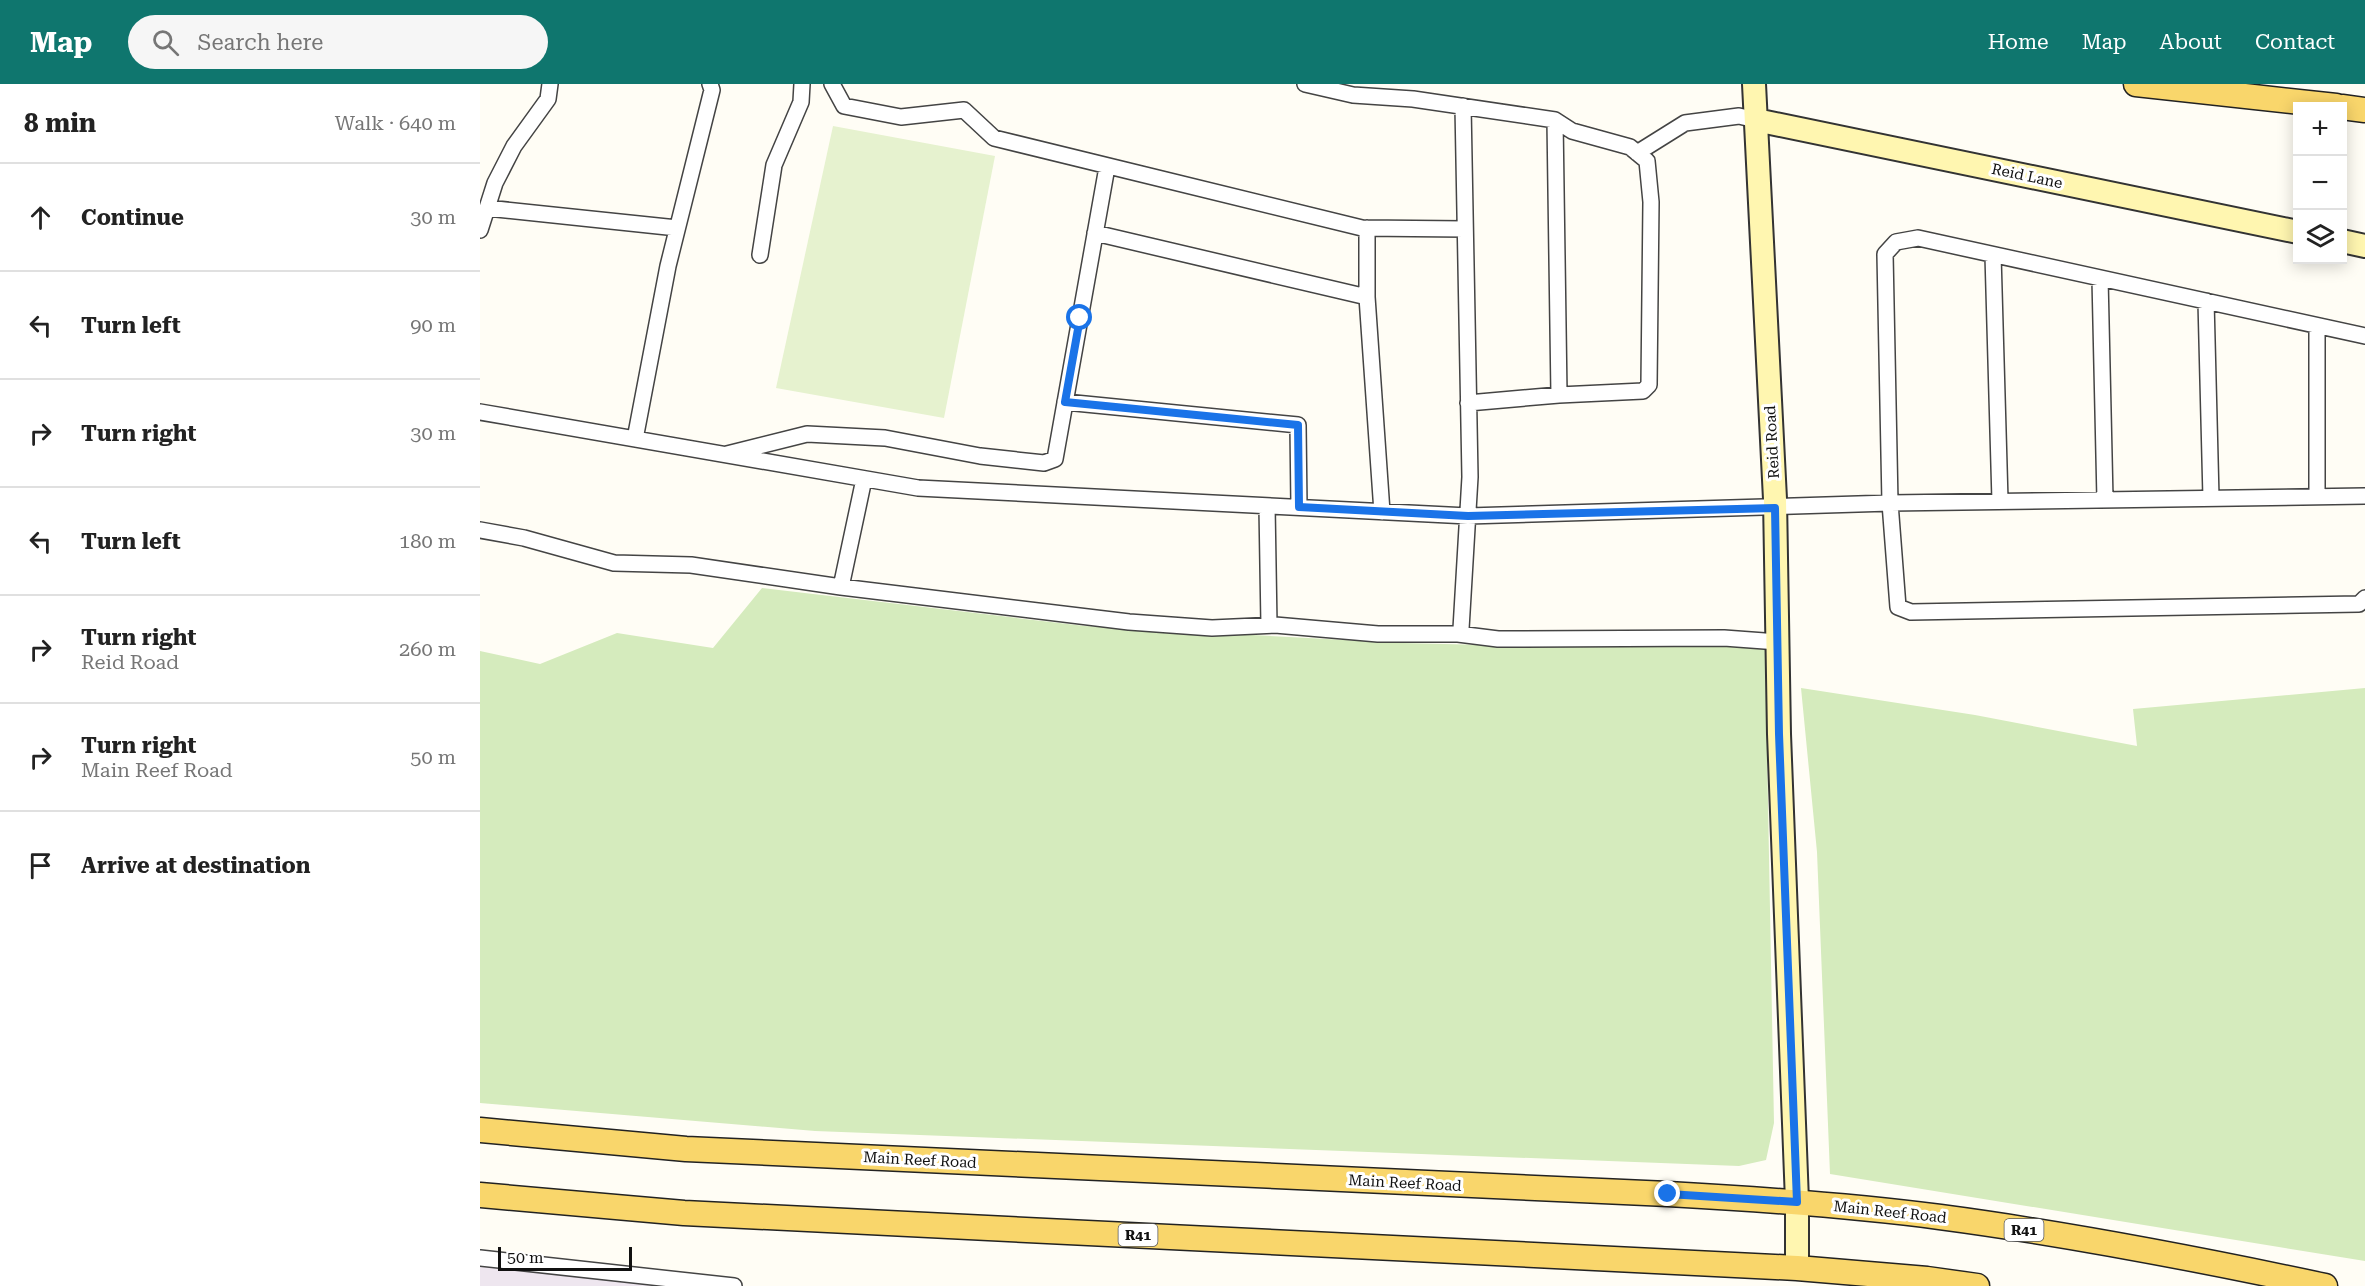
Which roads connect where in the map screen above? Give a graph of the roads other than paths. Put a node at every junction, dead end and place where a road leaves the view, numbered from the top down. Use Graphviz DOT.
graph roads {
  1 [pos="550,84"];
  2 [pos="710,84"];
  3 [pos="802,84"];
  4 [pos="832,84"];
  5 [pos="1305,84"];
  6 [pos="1754,84"];
  7 [pos="2136,84"];
  8 [pos="2300,102"];
  9 [pos="1462,106"];
  10 [pos="2347,108"];
  11 [pos="2365,110"];
  12 [pos="1555,120"];
  13 [pos="1756,120"];
  14 [pos="1637,153"];
  15 [pos="1107,167"];
  16 [pos="487,208"];
  17 [pos="677,228"];
  18 [pos="1367,228"];
  19 [pos="1465,229"];
  20 [pos="480,230"];
  21 [pos="2293,231"];
  22 [pos="1095,233"];
  23 [pos="2347,242"];
  24 [pos="2365,246"];
  25 [pos="760,255"];
  26 [pos="1993,255"];
  27 [pos="2100,278"];
  28 [pos="1367,297"];
  29 [pos="2206,301"];
  30 [pos="2317,326"];
  31 [pos="2365,336"];
  32 [pos="1559,394"];
  33 [pos="1065,402"];
  34 [pos="1468,403"];
  35 [pos="480,412"];
  36 [pos="635,439"];
  37 [pos="721,455"];
  38 [pos="864,479"];
  39 [pos="2365,496"];
  40 [pos="2317,497"];
  41 [pos="2211,498"];
  42 [pos="2105,500"];
  43 [pos="2000,501"];
  44 [pos="1890,503"];
  45 [pos="1267,506"];
  46 [pos="1299,507"];
  47 [pos="1775,508"];
  48 [pos="1382,512"];
  49 [pos="1468,516"];
  50 [pos="480,530"];
  51 [pos="841,587"];
  52 [pos="2365,598"];
  53 [pos="1269,625"];
  54 [pos="1461,629"];
  55 [pos="1778,642"];
  56 [pos="480,1130"];
  57 [pos="480,1195"];
  58 [pos="1797,1202"];
  59 [pos="480,1258"];
  60 [pos="1797,1268"];
  61 [pos="734,1286"];
  62 [pos="1977,1286"];
  63 [pos="2325,1286"];
  1 -- 16 [label="street"];
  2 -- 17 [label="street"];
  3 -- 25 [label="street"];
  4 -- 15 [label="street"];
  5 -- 9 [label="street"];
  6 -- 13 [label="street, Reid Road"];
  7 -- 8 [label="main road"];
  9 -- 12 [label="street"];
  9 -- 19 [label="street"];
  10 -- 11 [label="main road"];
  12 -- 14 [label="street"];
  12 -- 32 [label="street"];
  13 -- 14 [label="street"];
  13 -- 21 [label="street, Reid Lane"];
  13 -- 47 [label="street, Reid Road"];
  14 -- 32 [label="street"];
  15 -- 18 [label="street"];
  15 -- 22 [label="street"];
  16 -- 17 [label="street"];
  16 -- 20 [label="street"];
  17 -- 36 [label="street"];
  18 -- 19 [label="street"];
  18 -- 28 [label="street"];
  19 -- 34 [label="street"];
  22 -- 28 [label="street"];
  22 -- 33 [label="street"];
  23 -- 24 [label="street"];
  26 -- 27 [label="street"];
  26 -- 43 [label="street"];
  26 -- 44 [label="street"];
  27 -- 29 [label="street"];
  27 -- 42 [label="street"];
  28 -- 48 [label="street"];
  29 -- 30 [label="street"];
  29 -- 41 [label="street"];
  30 -- 31 [label="street"];
  30 -- 40 [label="street"];
  32 -- 34 [label="street"];
  33 -- 37 [label="street"];
  33 -- 46 [label="street"];
  34 -- 49 [label="street"];
  35 -- 36 [label="street"];
  36 -- 37 [label="street"];
  37 -- 38 [label="street"];
  38 -- 45 [label="street"];
  38 -- 51 [label="street"];
  39 -- 40 [label="street"];
  40 -- 41 [label="street"];
  41 -- 42 [label="street"];
  42 -- 43 [label="street"];
  43 -- 44 [label="street"];
  44 -- 47 [label="street"];
  44 -- 52 [label="street"];
  45 -- 46 [label="street"];
  45 -- 53 [label="street"];
  46 -- 48 [label="street"];
  47 -- 49 [label="street"];
  47 -- 55 [label="street, Reid Road"];
  48 -- 49 [label="street"];
  49 -- 54 [label="street"];
  50 -- 51 [label="street"];
  51 -- 53 [label="street"];
  53 -- 55 [label="street"];
  55 -- 58 [label="street, Reid Road"];
  56 -- 58 [label="main road, Main Reef Road / R41"];
  57 -- 60 [label="main road, R41"];
  58 -- 60 [label="street, Reid Road"];
  58 -- 63 [label="main road, Main Reef Road / R41"];
  59 -- 61 [label="street"];
  60 -- 62 [label="main road, R41"];
}
